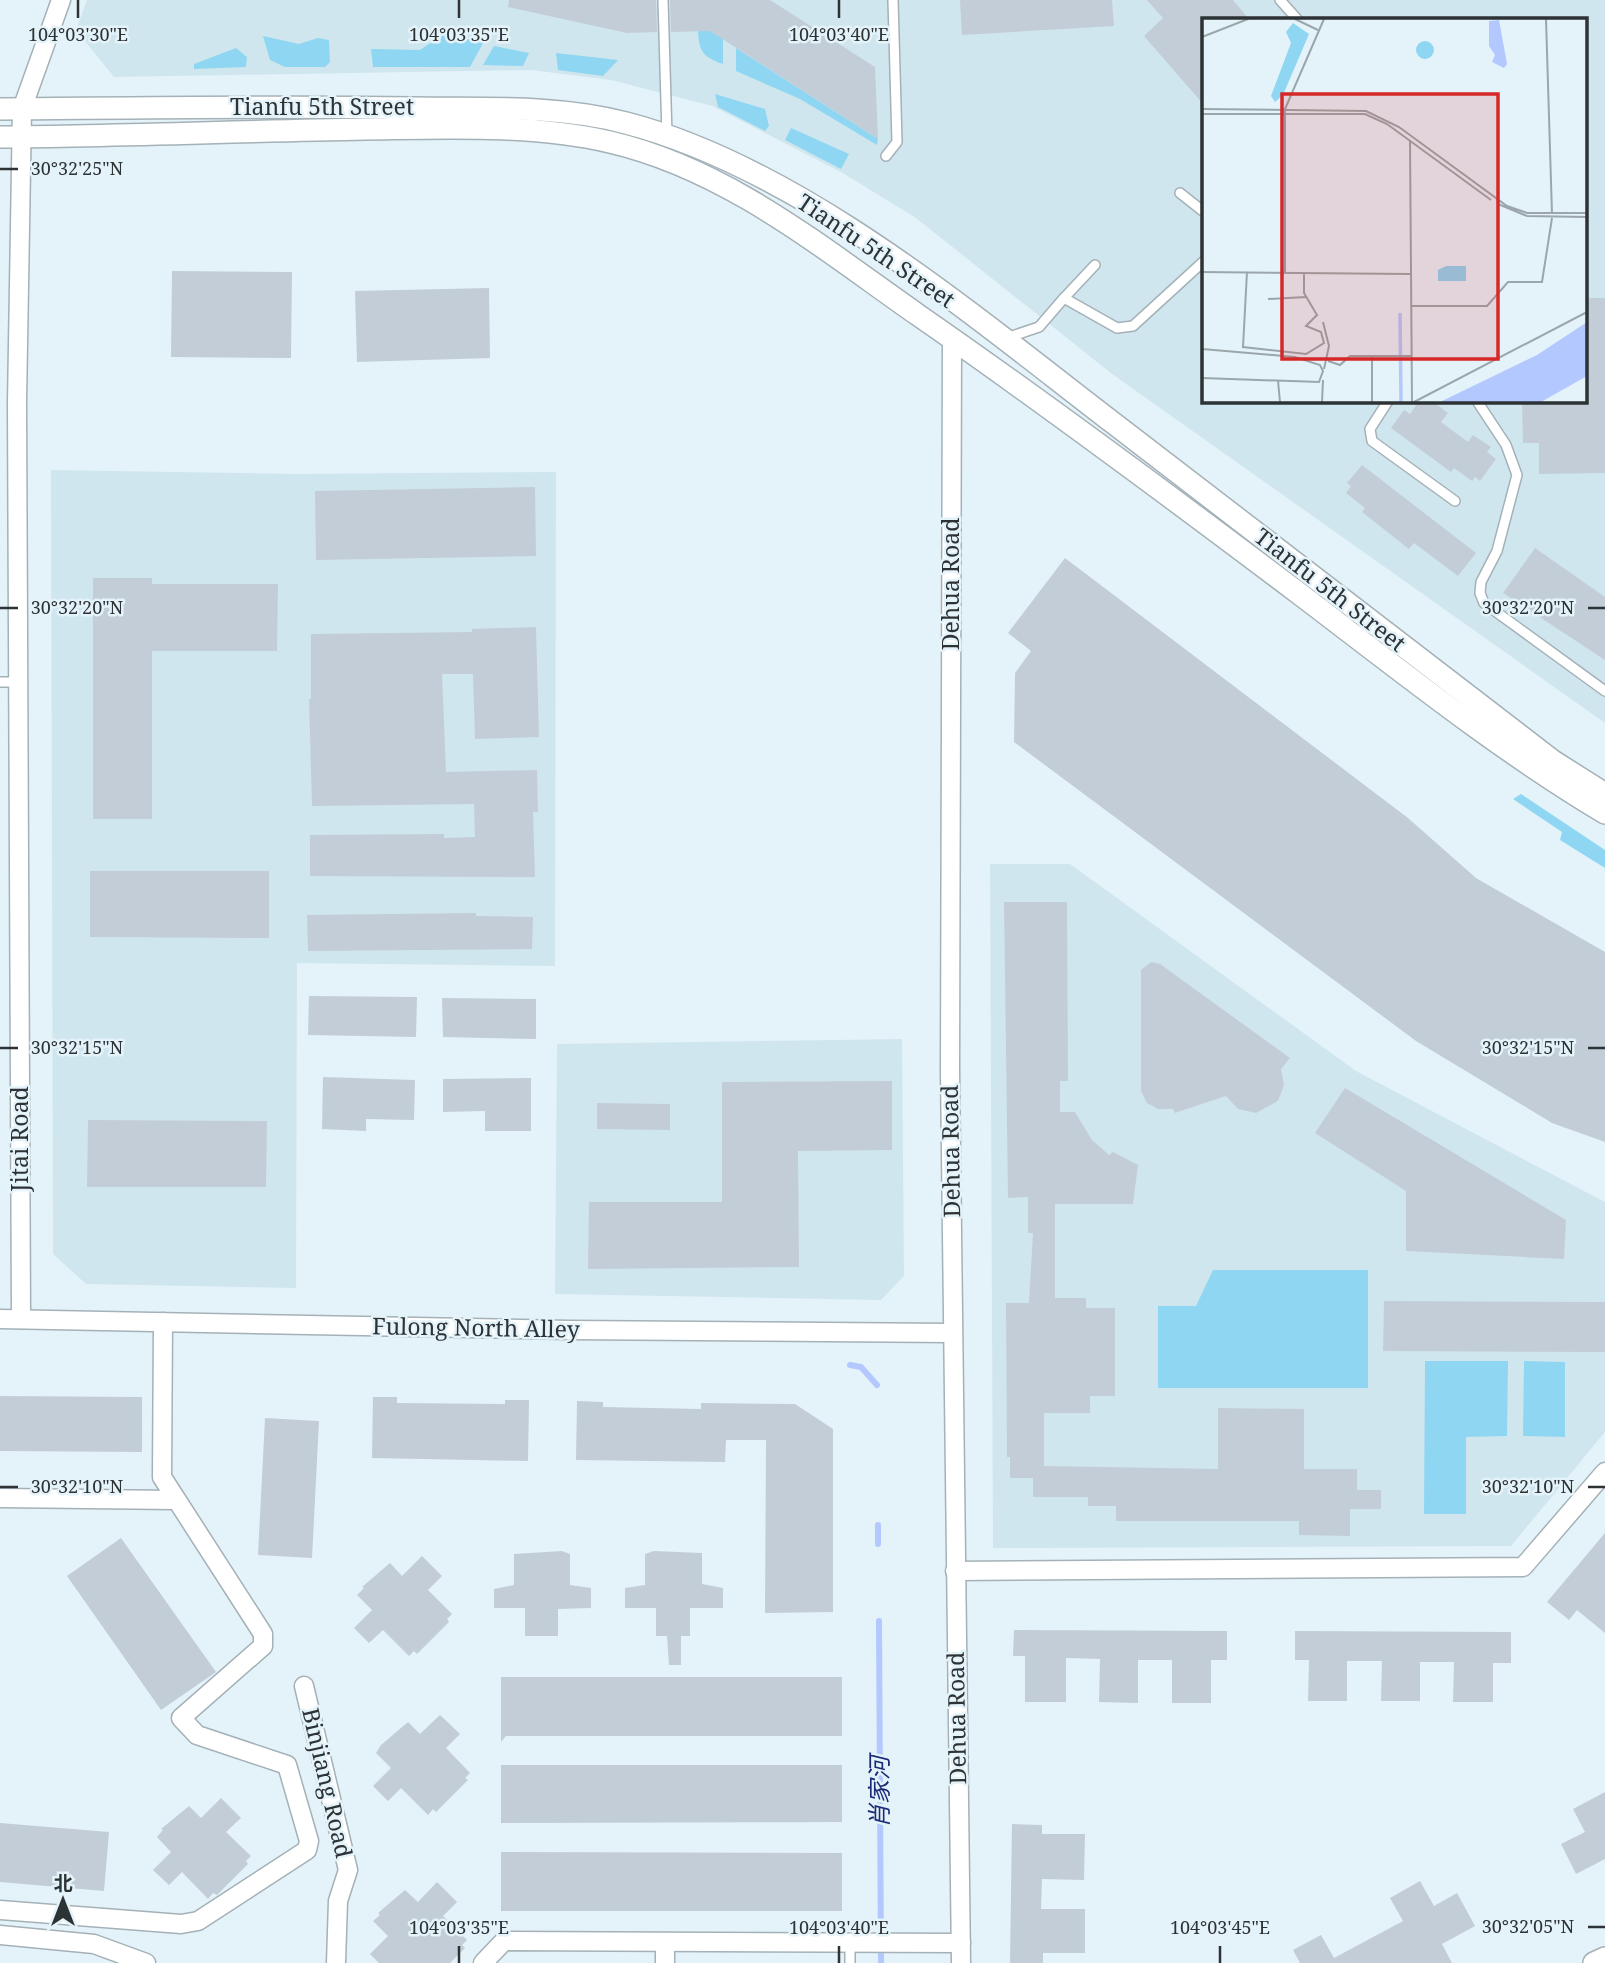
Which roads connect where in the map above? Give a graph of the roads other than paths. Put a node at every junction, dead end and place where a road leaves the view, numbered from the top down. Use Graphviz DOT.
graph roads {
  1 [pos="61,0"];
  2 [pos="663,0"];
  3 [pos="893,0"];
  4 [pos="1280,0"];
  5 [pos="1296,18"];
  6 [pos="0,109"];
  7 [pos="22,109"];
  8 [pos="667,135"];
  9 [pos="0,137"];
  10 [pos="22,137"];
  11 [pos="886,156"];
  12 [pos="1180,193"];
  13 [pos="1202,210"];
  14 [pos="1202,263"];
  15 [pos="1095,265"];
  16 [pos="1064,298"];
  17 [pos="952,338"];
  18 [pos="1003,338"];
  19 [pos="1387,402"];
  20 [pos="1478,402"];
  21 [pos="1455,501"];
  22 [pos="9,682"];
  23 [pos="1605,691"];
  24 [pos="1605,794"];
  25 [pos="1605,813"];
  26 [pos="0,1319"];
  27 [pos="21,1319"];
  28 [pos="163,1322"];
  29 [pos="952,1333"];
  30 [pos="1605,1472"];
  31 [pos="162,1477"];
  32 [pos="0,1498"];
  33 [pos="149,1499"];
  34 [pos="176,1500"];
  35 [pos="955,1571"];
  36 [pos="304,1686"];
  37 [pos="0,1910"];
  38 [pos="0,1935"];
  39 [pos="665,1942"];
  40 [pos="859,1943"];
  41 [pos="961,1943"];
  42 [pos="1605,1958"];
  43 [pos="146,1963"];
  44 [pos="336,1963"];
  45 [pos="483,1963"];
  46 [pos="665,1963"];
  47 [pos="850,1963"];
  48 [pos="961,1963"];
  49 [pos="1594,1963"];
  1 -- 7 [label="street, Jitai Road"];
  2 -- 8 [label="lane"];
  3 -- 11 [label="lane"];
  4 -- 5 [label="lane"];
  6 -- 7 [label="street, Tianfu 5th Street"];
  7 -- 8 [label="street, Tianfu 5th Street"];
  7 -- 10 [label="street, Jitai Road"];
  8 -- 18 [label="street, Tianfu 5th Street"];
  9 -- 10 [label="street, Tianfu 5th Street"];
  10 -- 17 [label="street, Tianfu 5th Street"];
  10 -- 22 [label="street, Jitai Road"];
  12 -- 13 [label="lane"];
  14 -- 16 [label="lane"];
  15 -- 16 [label="lane"];
  16 -- 18 [label="lane"];
  17 -- 25 [label="street, Tianfu 5th Street"];
  17 -- 29 [label="street, Dehua Road"];
  18 -- 24 [label="street, Tianfu 5th Street"];
  19 -- 21 [label="lane"];
  20 -- 23 [label="lane"];
  22 -- 27 [label="street, Jitai Road"];
  26 -- 27 [label="street, Fulong North Alley"];
  27 -- 28 [label="street, Fulong North Alley"];
  28 -- 29 [label="street, Fulong North Alley"];
  28 -- 31 [label="street"];
  29 -- 35 [label="street, Dehua Road"];
  30 -- 35 [label="street"];
  31 -- 33 [label="street"];
  31 -- 34 [label="street"];
  32 -- 33 [label="street"];
  33 -- 34 [label="street"];
  34 -- 37 [label="street"];
  35 -- 41 [label="street, Dehua Road"];
  36 -- 44 [label="street, Binjiang Road"];
  38 -- 43 [label="street"];
  39 -- 40 [label="street"];
  39 -- 45 [label="street"];
  39 -- 46 [label="street"];
  40 -- 41 [label="street"];
  40 -- 47 [label="lane"];
  41 -- 48 [label="street, Dehua Road"];
  42 -- 49 [label="street"];
}
